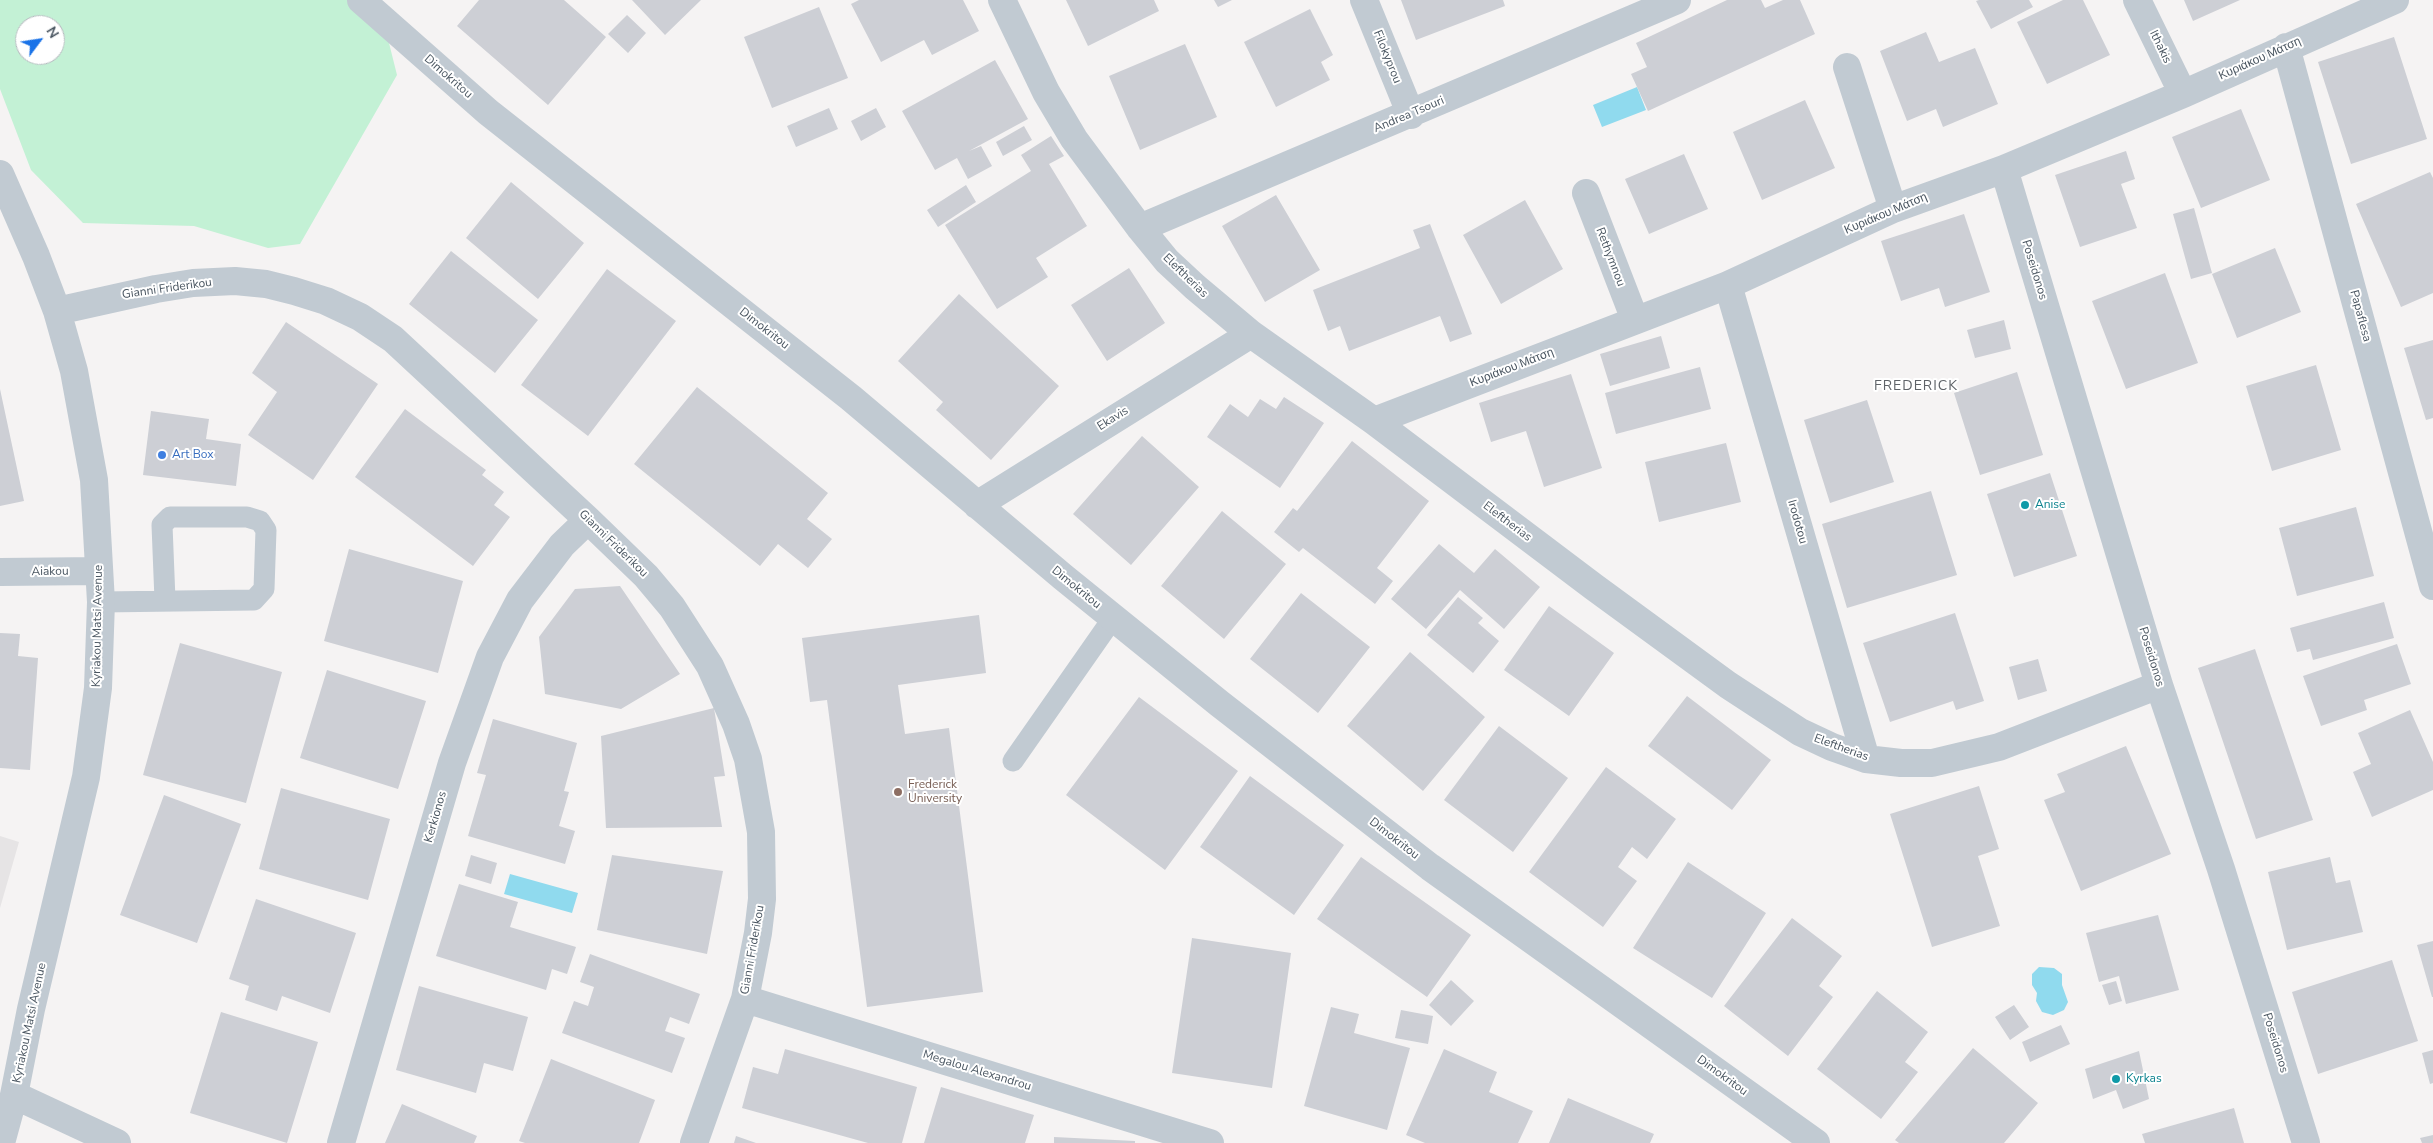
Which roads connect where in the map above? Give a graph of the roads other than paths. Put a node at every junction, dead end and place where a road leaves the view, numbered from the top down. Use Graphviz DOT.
graph roads {
  1 [pos="361,0"];
  2 [pos="1002,0"];
  3 [pos="1364,0"];
  4 [pos="1676,0"];
  5 [pos="2137,0"];
  6 [pos="2395,0"];
  7 [pos="2286,47"];
  8 [pos="1847,67"];
  9 [pos="2183,94"];
  10 [pos="1411,115"];
  11 [pos="2004,169"];
  12 [pos="0,174"];
  13 [pos="1586,193"];
  14 [pos="1893,209"];
  15 [pos="1140,228"];
  16 [pos="1728,285"];
  17 [pos="57,311"];
  18 [pos="1635,320"];
  19 [pos="1251,334"];
  20 [pos="1374,421"];
  21 [pos="977,505"];
  22 [pos="588,520"];
  23 [pos="99,571"];
  24 [pos="0,572"];
  25 [pos="2433,586"];
  26 [pos="165,600"];
  27 [pos="101,602"];
  28 [pos="1112,618"];
  29 [pos="2159,685"];
  30 [pos="1866,759"];
  31 [pos="1013,761"];
  32 [pos="745,999"];
  33 [pos="14,1096"];
  34 [pos="1,1143"];
  35 [pos="117,1143"];
  36 [pos="340,1143"];
  37 [pos="694,1143"];
  38 [pos="1210,1143"];
  39 [pos="1816,1143"];
  40 [pos="2306,1143"];
  1 -- 21 [label="street, Dimokritou"];
  2 -- 15 [label="street, Eleftherias"];
  3 -- 10 [label="street, Filokyprou"];
  4 -- 10 [label="street, Andrea Tsouri"];
  5 -- 9 [label="street, Ithakis"];
  6 -- 7 [label="street, Κυριάκου Μάτση"];
  7 -- 9 [label="street, Κυριάκου Μάτση"];
  7 -- 25 [label="street, Papaflesa"];
  8 -- 14 [label="street"];
  9 -- 11 [label="street, Κυριάκου Μάτση"];
  10 -- 15 [label="street, Andrea Tsouri"];
  11 -- 14 [label="street, Κυριάκου Μάτση"];
  11 -- 29 [label="street, Poseidonos"];
  12 -- 17 [label="street, Kyriakou Matsi Avenue"];
  13 -- 18 [label="street, Rethymnou"];
  14 -- 16 [label="street, Κυριάκου Μάτση"];
  15 -- 19 [label="street, Eleftherias"];
  16 -- 18 [label="street, Κυριάκου Μάτση"];
  16 -- 30 [label="street, Irodotou"];
  17 -- 22 [label="street, Gianni Friderikou"];
  17 -- 23 [label="street, Kyriakou Matsi Avenue"];
  18 -- 20 [label="street, Κυριάκου Μάτση"];
  19 -- 20 [label="street, Eleftherias"];
  19 -- 21 [label="street, Ekavis"];
  20 -- 30 [label="street, Eleftherias"];
  21 -- 28 [label="street, Dimokritou"];
  22 -- 32 [label="street, Gianni Friderikou"];
  22 -- 36 [label="street, Kerkionos"];
  23 -- 24 [label="street, Aiakou"];
  23 -- 27 [label="street, Kyriakou Matsi Avenue"];
  26 -- 26 [label="lane"];
  26 -- 27 [label="lane"];
  27 -- 33 [label="street, Kyriakou Matsi Avenue"];
  28 -- 31 [label="lane"];
  28 -- 39 [label="street, Dimokritou"];
  29 -- 30 [label="street, Eleftherias"];
  29 -- 40 [label="street, Poseidonos"];
  32 -- 37 [label="street, Gianni Friderikou"];
  32 -- 38 [label="street, Megalou Alexandrou"];
  33 -- 34 [label="street, Kyriakou Matsi Avenue"];
  33 -- 35 [label="street"];
}
